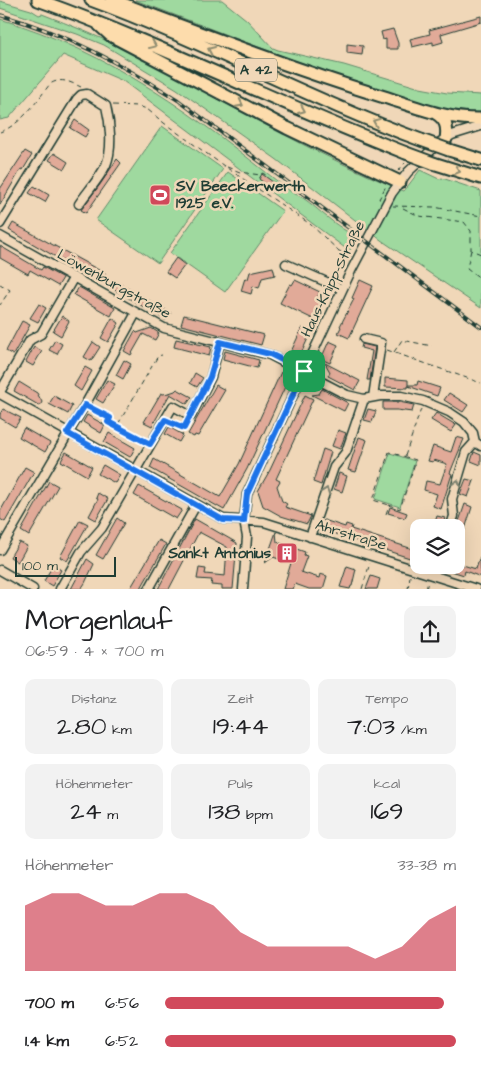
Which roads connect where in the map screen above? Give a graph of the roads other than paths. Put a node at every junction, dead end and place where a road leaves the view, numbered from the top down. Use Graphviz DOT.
graph roads {
  1 [pos="38,0"];
  2 [pos="90,0"];
  3 [pos="112,0"];
  4 [pos="92,19"];
  5 [pos="431,111"];
  6 [pos="481,119"];
  7 [pos="481,126"];
  8 [pos="448,144"];
  9 [pos="481,160"];
  10 [pos="481,178"];
  11 [pos="400,182"];
  12 [pos="79,204"];
  13 [pos="0,224"];
  14 [pos="0,236"];
  15 [pos="286,264"];
  16 [pos="74,277"];
  17 [pos="342,290"];
  18 [pos="136,313"];
  19 [pos="364,339"];
  20 [pos="220,342"];
  21 [pos="304,371"];
  22 [pos="0,393"];
  23 [pos="373,397"];
  24 [pos="364,399"];
  25 [pos="67,433"];
  26 [pos="478,444"];
  27 [pos="135,471"];
  28 [pos="196,506"];
  29 [pos="453,519"];
  30 [pos="244,521"];
  31 [pos="310,537"];
  32 [pos="0,550"];
  33 [pos="0,570"];
  34 [pos="434,575"];
  35 [pos="33,589"];
  36 [pos="60,589"];
  37 [pos="149,589"];
  38 [pos="242,589"];
  39 [pos="476,589"];
  1 -- 4 [label="highway, A 42"];
  8 -- 2 [label="highway, A 42, one-way, bridge"];
  3 -- 5 [label="highway"];
  4 -- 10 [label="highway, A 42, one-way, bridge"];
  4 -- 11 [label="highway, one-way"];
  5 -- 6 [label="highway"];
  5 -- 8 [label="highway"];
  7 -- 8 [label="street, Haus-Knipp-Straße"];
  8 -- 9 [label="highway, A 42"];
  8 -- 11 [label="street, Haus-Knipp-Straße"];
  11 -- 17 [label="street, Haus-Knipp-Straße"];
  12 -- 13 [label="street"];
  14 -- 16 [label="street, Löwenburgstraße"];
  15 -- 17 [label="street"];
  16 -- 18 [label="street, Löwenburgstraße"];
  16 -- 22 [label="street"];
  17 -- 21 [label="street, Haus-Knipp-Straße"];
  18 -- 20 [label="street, Löwenburgstraße"];
  18 -- 25 [label="street"];
  19 -- 23 [label="street"];
  20 -- 21 [label="street, Löwenburgstraße"];
  20 -- 27 [label="street"];
  21 -- 24 [label="street, Löwenburgstraße"];
  21 -- 30 [label="street, Haus-Knipp-Straße"];
  22 -- 25 [label="street, Ahrstraße"];
  23 -- 24 [label="street"];
  23 -- 26 [label="street"];
  31 -- 24 [label="street, one-way"];
  25 -- 27 [label="street, Ahrstraße"];
  25 -- 32 [label="street"];
  29 -- 26 [label="street, one-way"];
  27 -- 28 [label="street, Ahrstraße"];
  27 -- 36 [label="street"];
  28 -- 30 [label="street, Ahrstraße"];
  28 -- 37 [label="street"];
  30 -- 31 [label="street, Ahrstraße"];
  30 -- 38 [label="street, Haus-Knipp-Straße"];
  31 -- 34 [label="street, Ahrstraße"];
  33 -- 35 [label="street"];
  34 -- 39 [label="street, Ahrstraße"];
}
